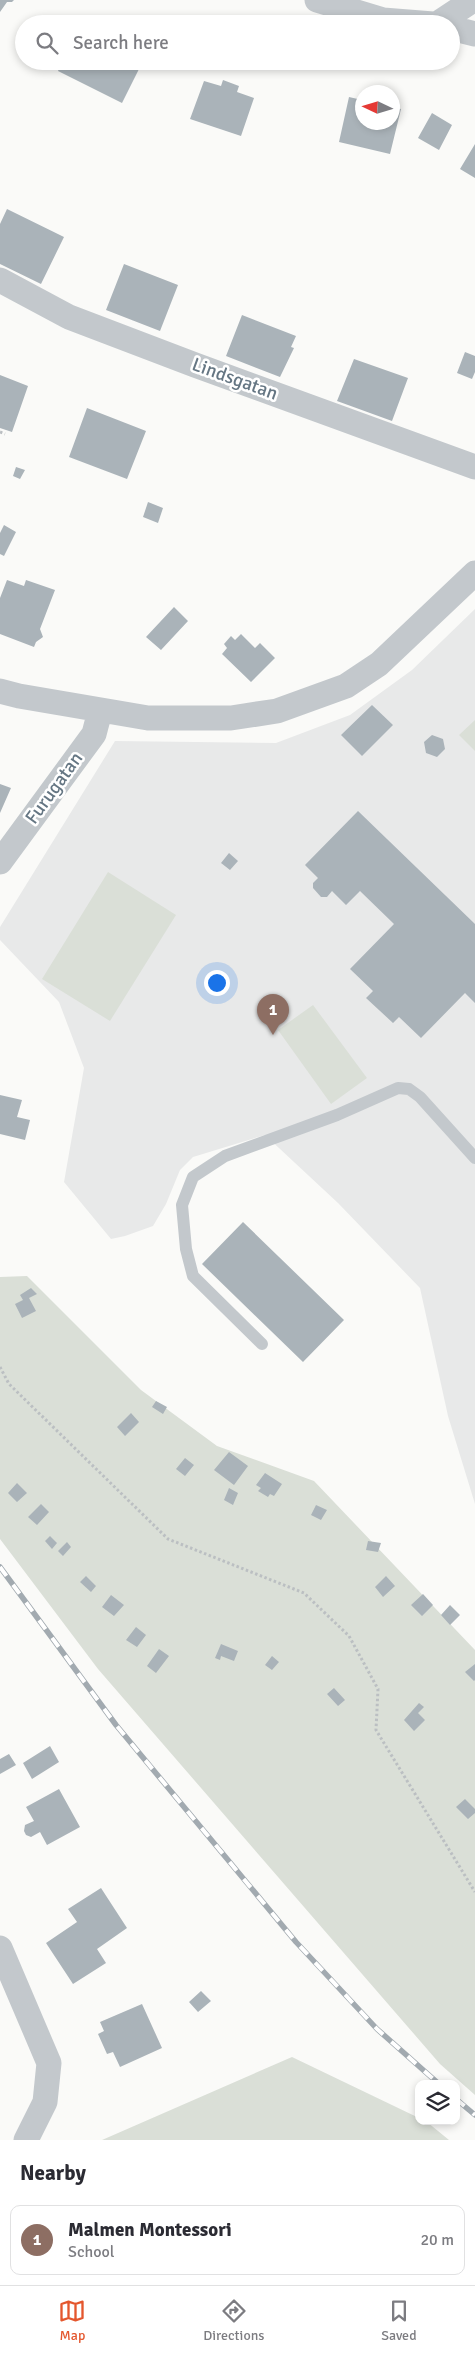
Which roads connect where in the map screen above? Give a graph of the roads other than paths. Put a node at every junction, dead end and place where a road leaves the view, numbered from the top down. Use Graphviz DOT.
graph roads {
  1 [pos="316,0"];
  2 [pos="473,0"];
  3 [pos="366,15"];
  4 [pos="450,15"];
  5 [pos="460,30"];
  6 [pos="475,34"];
  7 [pos="0,280"];
  8 [pos="475,467"];
  9 [pos="475,573"];
  10 [pos="0,690"];
  11 [pos="100,711"];
  12 [pos="0,862"];
  13 [pos="475,1158"];
  14 [pos="262,1344"];
  15 [pos="0,1948"];
  16 [pos="26,2140"];
  1 -- 3 [label="street"];
  2 -- 4 [label="street"];
  5 -- 6 [label="street"];
  7 -- 8 [label="street, Lindsgatan"];
  9 -- 11 [label="street"];
  10 -- 11 [label="street"];
  11 -- 12 [label="street, Furugatan"];
  13 -- 14 [label="lane"];
  15 -- 16 [label="street"];
}
